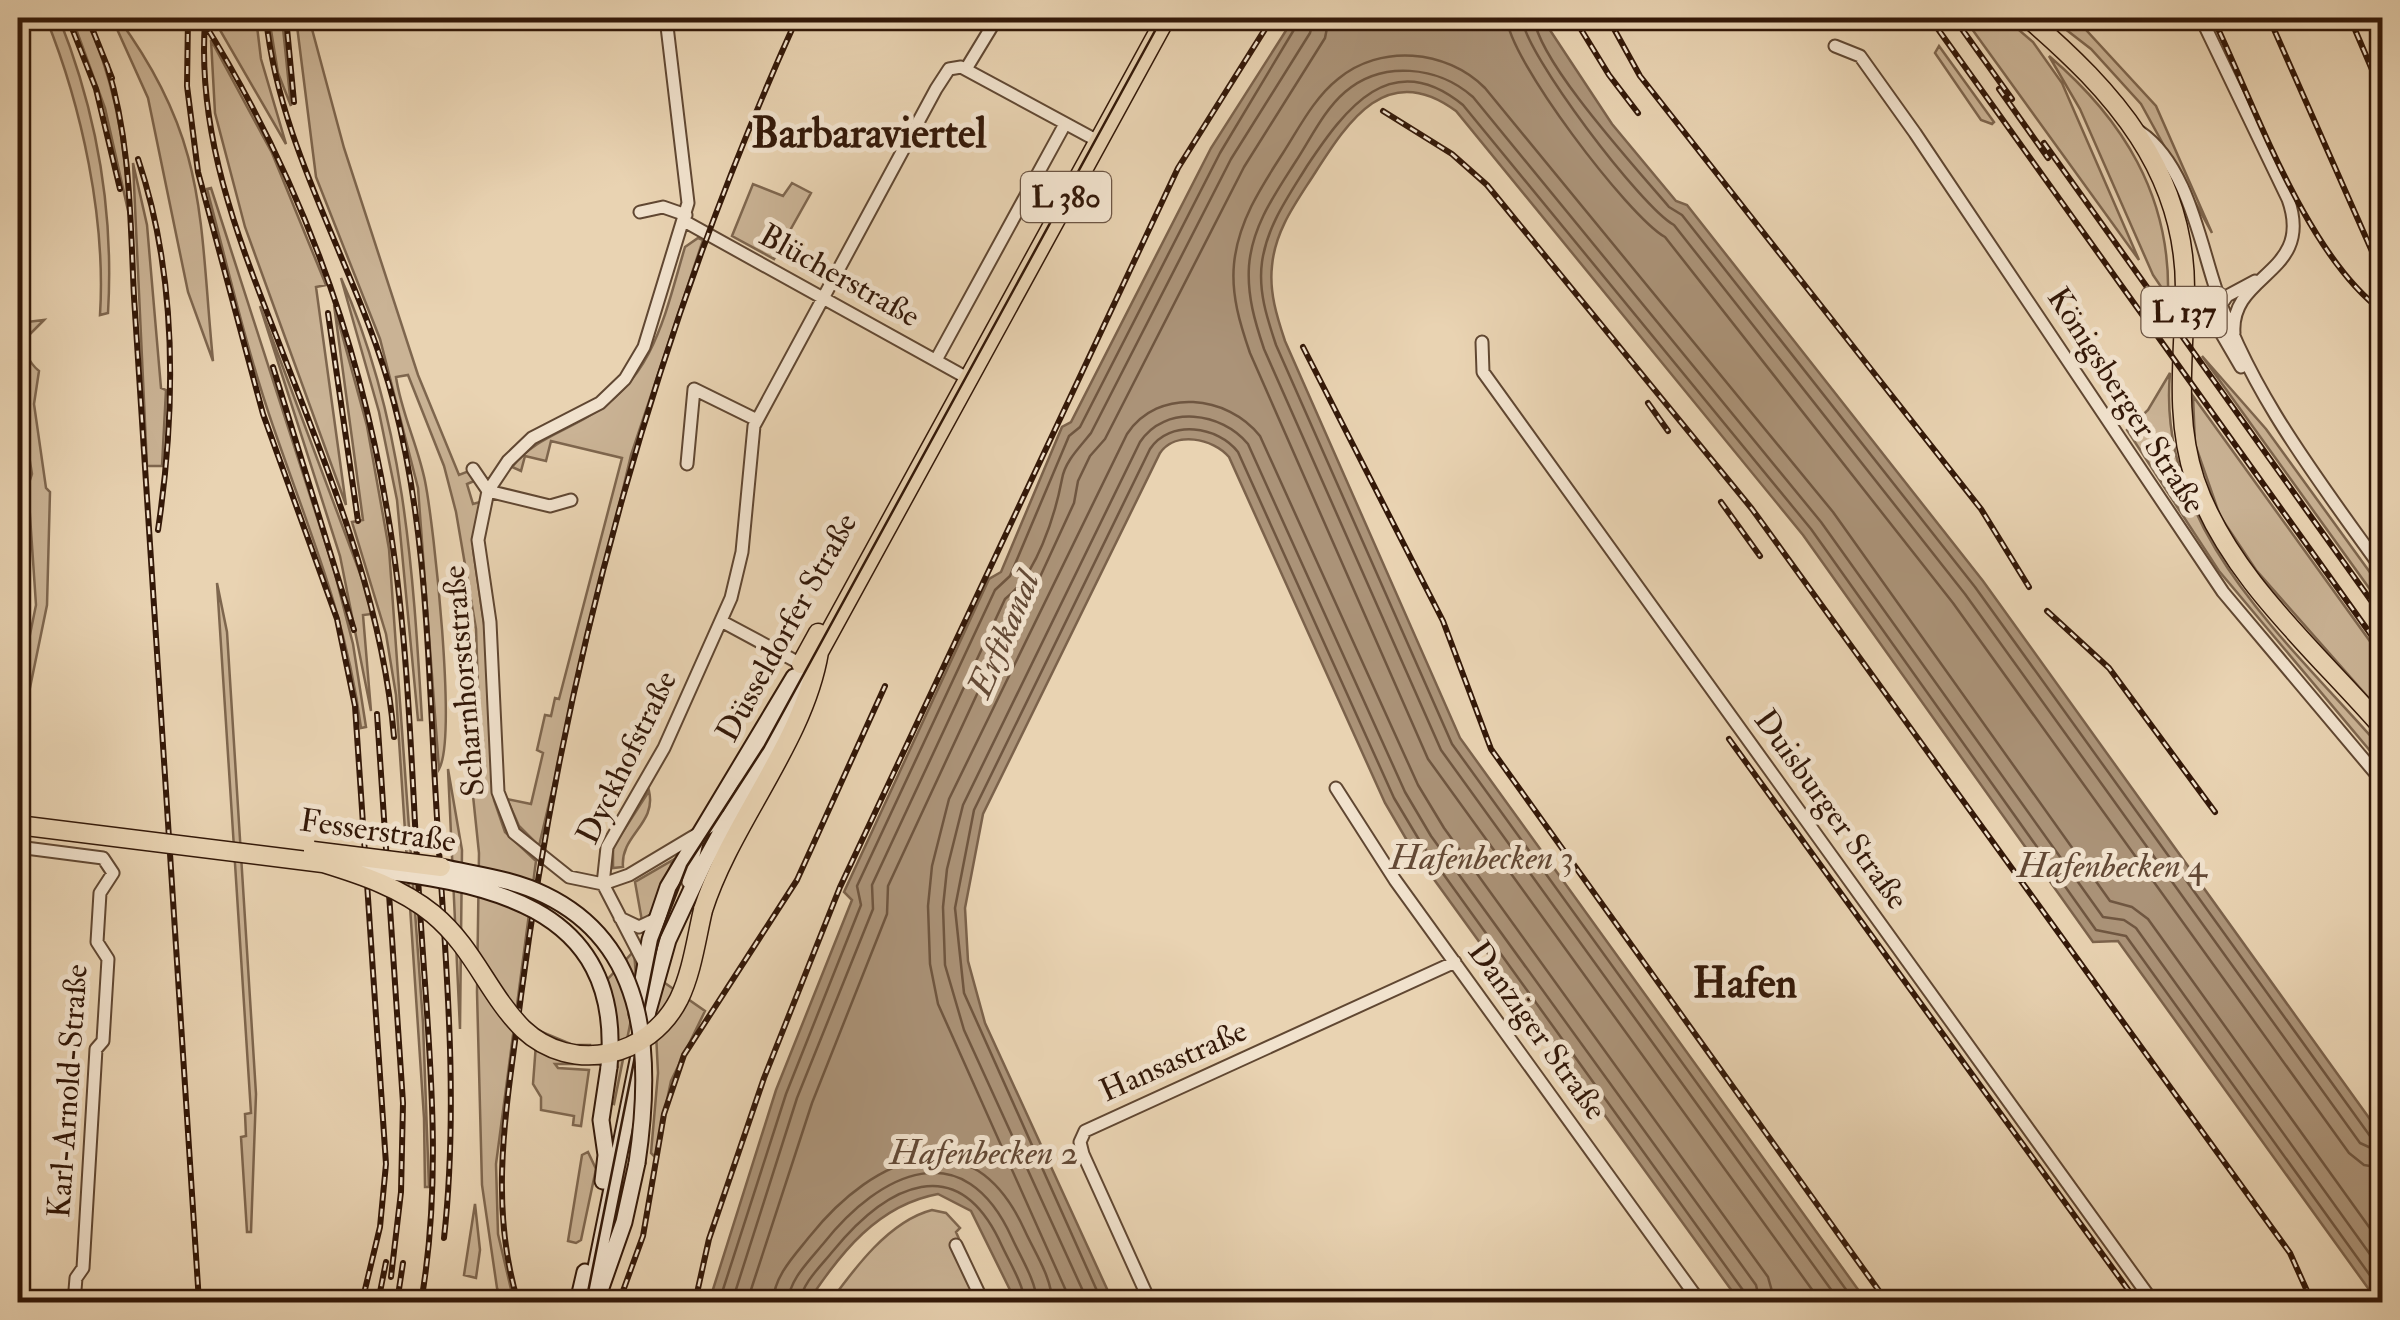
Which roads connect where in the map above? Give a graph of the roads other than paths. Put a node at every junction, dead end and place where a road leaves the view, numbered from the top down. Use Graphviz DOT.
graph roads {
  1 [pos="666,18"];
  2 [pos="997,18"];
  3 [pos="1153,18"];
  4 [pos="1166,18"];
  5 [pos="2028,18"];
  6 [pos="2202,18"];
  7 [pos="1835,46"];
  8 [pos="966,69"];
  9 [pos="1065,124"];
  10 [pos="2137,130"];
  11 [pos="1091,138"];
  12 [pos="640,212"];
  13 [pos="685,218"];
  14 [pos="2277,266"];
  15 [pos="824,298"];
  16 [pos="2220,301"];
  17 [pos="2234,337"];
  18 [pos="1482,342"];
  19 [pos="936,360"];
  20 [pos="964,376"];
  21 [pos="2251,376"];
  22 [pos="757,420"];
  23 [pos="687,464"];
  24 [pos="473,469"];
  25 [pos="488,491"];
  26 [pos="570,500"];
  27 [pos="2382,569"];
  28 [pos="721,621"];
  29 [pos="819,652"];
  30 [pos="800,664"];
  31 [pos="2382,727"];
  32 [pos="2382,781"];
  33 [pos="1336,788"];
  34 [pos="739,810"];
  35 [pos="18,814"];
  36 [pos="18,825"];
  37 [pos="697,838"];
  38 [pos="18,847"];
  39 [pos="323,862"];
  40 [pos="442,867"];
  41 [pos="602,880"];
  42 [pos="678,914"];
  43 [pos="618,917"];
  44 [pos="656,919"];
  45 [pos="1455,962"];
  46 [pos="645,965"];
  47 [pos="604,1181"];
  48 [pos="956,1244"];
  49 [pos="74,1302"];
  50 [pos="578,1302"];
  51 [pos="592,1302"];
  52 [pos="983,1302"];
  53 [pos="1150,1302"];
  54 [pos="1700,1302"];
  55 [pos="2154,1302"];
  1 -- 13 [label="street, Scharnhorststraße"];
  2 -- 8 [label="street, Dyckhofstraße"];
  3 -- 11 [label="main road, Düsseldorfer Straße / L 380"];
  4 -- 11 [label="main road, Düsseldorfer Straße / L 380"];
  5 -- 10 [label="main road, L 137"];
  6 -- 14 [label="street"];
  7 -- 32 [label="street, Königsberger Straße"];
  8 -- 9 [label="street"];
  8 -- 15 [label="street, Dyckhofstraße"];
  9 -- 11 [label="street"];
  9 -- 19 [label="street"];
  10 -- 16 [label="street"];
  10 -- 31 [label="main road, L 137"];
  11 -- 20 [label="main road, Düsseldorfer Straße / L 380"];
  12 -- 13 [label="street"];
  13 -- 15 [label="street, Blücherstraße"];
  13 -- 25 [label="street, Scharnhorststraße"];
  14 -- 16 [label="street"];
  14 -- 17 [label="street"];
  15 -- 19 [label="street, Blücherstraße"];
  15 -- 22 [label="street, Dyckhofstraße"];
  16 -- 17 [label="street"];
  16 -- 21 [label="street"];
  17 -- 21 [label="street"];
  18 -- 55 [label="street, Duisburger Straße"];
  19 -- 20 [label="street, Blücherstraße"];
  20 -- 29 [label="main road, Düsseldorfer Straße / L 380"];
  20 -- 30 [label="main road, Düsseldorfer Straße / L 380"];
  21 -- 27 [label="street"];
  22 -- 23 [label="street"];
  22 -- 28 [label="street, Dyckhofstraße"];
  24 -- 25 [label="street"];
  25 -- 26 [label="street"];
  25 -- 41 [label="street, Scharnhorststraße"];
  28 -- 30 [label="street"];
  28 -- 41 [label="street, Dyckhofstraße"];
  29 -- 34 [label="main road, Fesserstraße"];
  30 -- 37 [label="main road, Düsseldorfer Straße / L 380"];
  33 -- 45 [label="street, Danziger Straße"];
  34 -- 37 [label="street"];
  34 -- 39 [label="main road, Fesserstraße, bridge"];
  34 -- 42 [label="main road"];
  35 -- 40 [label="main road, Fesserstraße, bridge"];
  36 -- 39 [label="main road, Fesserstraße, bridge"];
  37 -- 41 [label="street"];
  37 -- 42 [label="street"];
  37 -- 44 [label="main road, Düsseldorfer Straße / L 380"];
  38 -- 49 [label="street, Karl-Arnold-Straße"];
  39 -- 47 [label="main road, Fesserstraße, bridge"];
  40 -- 51 [label="main road, Fesserstraße, bridge"];
  41 -- 43 [label="street, Dyckhofstraße"];
  42 -- 51 [label="main road"];
  43 -- 44 [label="street"];
  43 -- 46 [label="street, Dyckhofstraße"];
  44 -- 46 [label="main road, Düsseldorfer Straße / L 380"];
  45 -- 53 [label="street, Hansastraße"];
  45 -- 54 [label="street, Danziger Straße"];
  46 -- 47 [label="main road, Düsseldorfer Straße / L 380"];
  47 -- 50 [label="main road, Düsseldorfer Straße / L 380"];
  48 -- 52 [label="street"];
}
